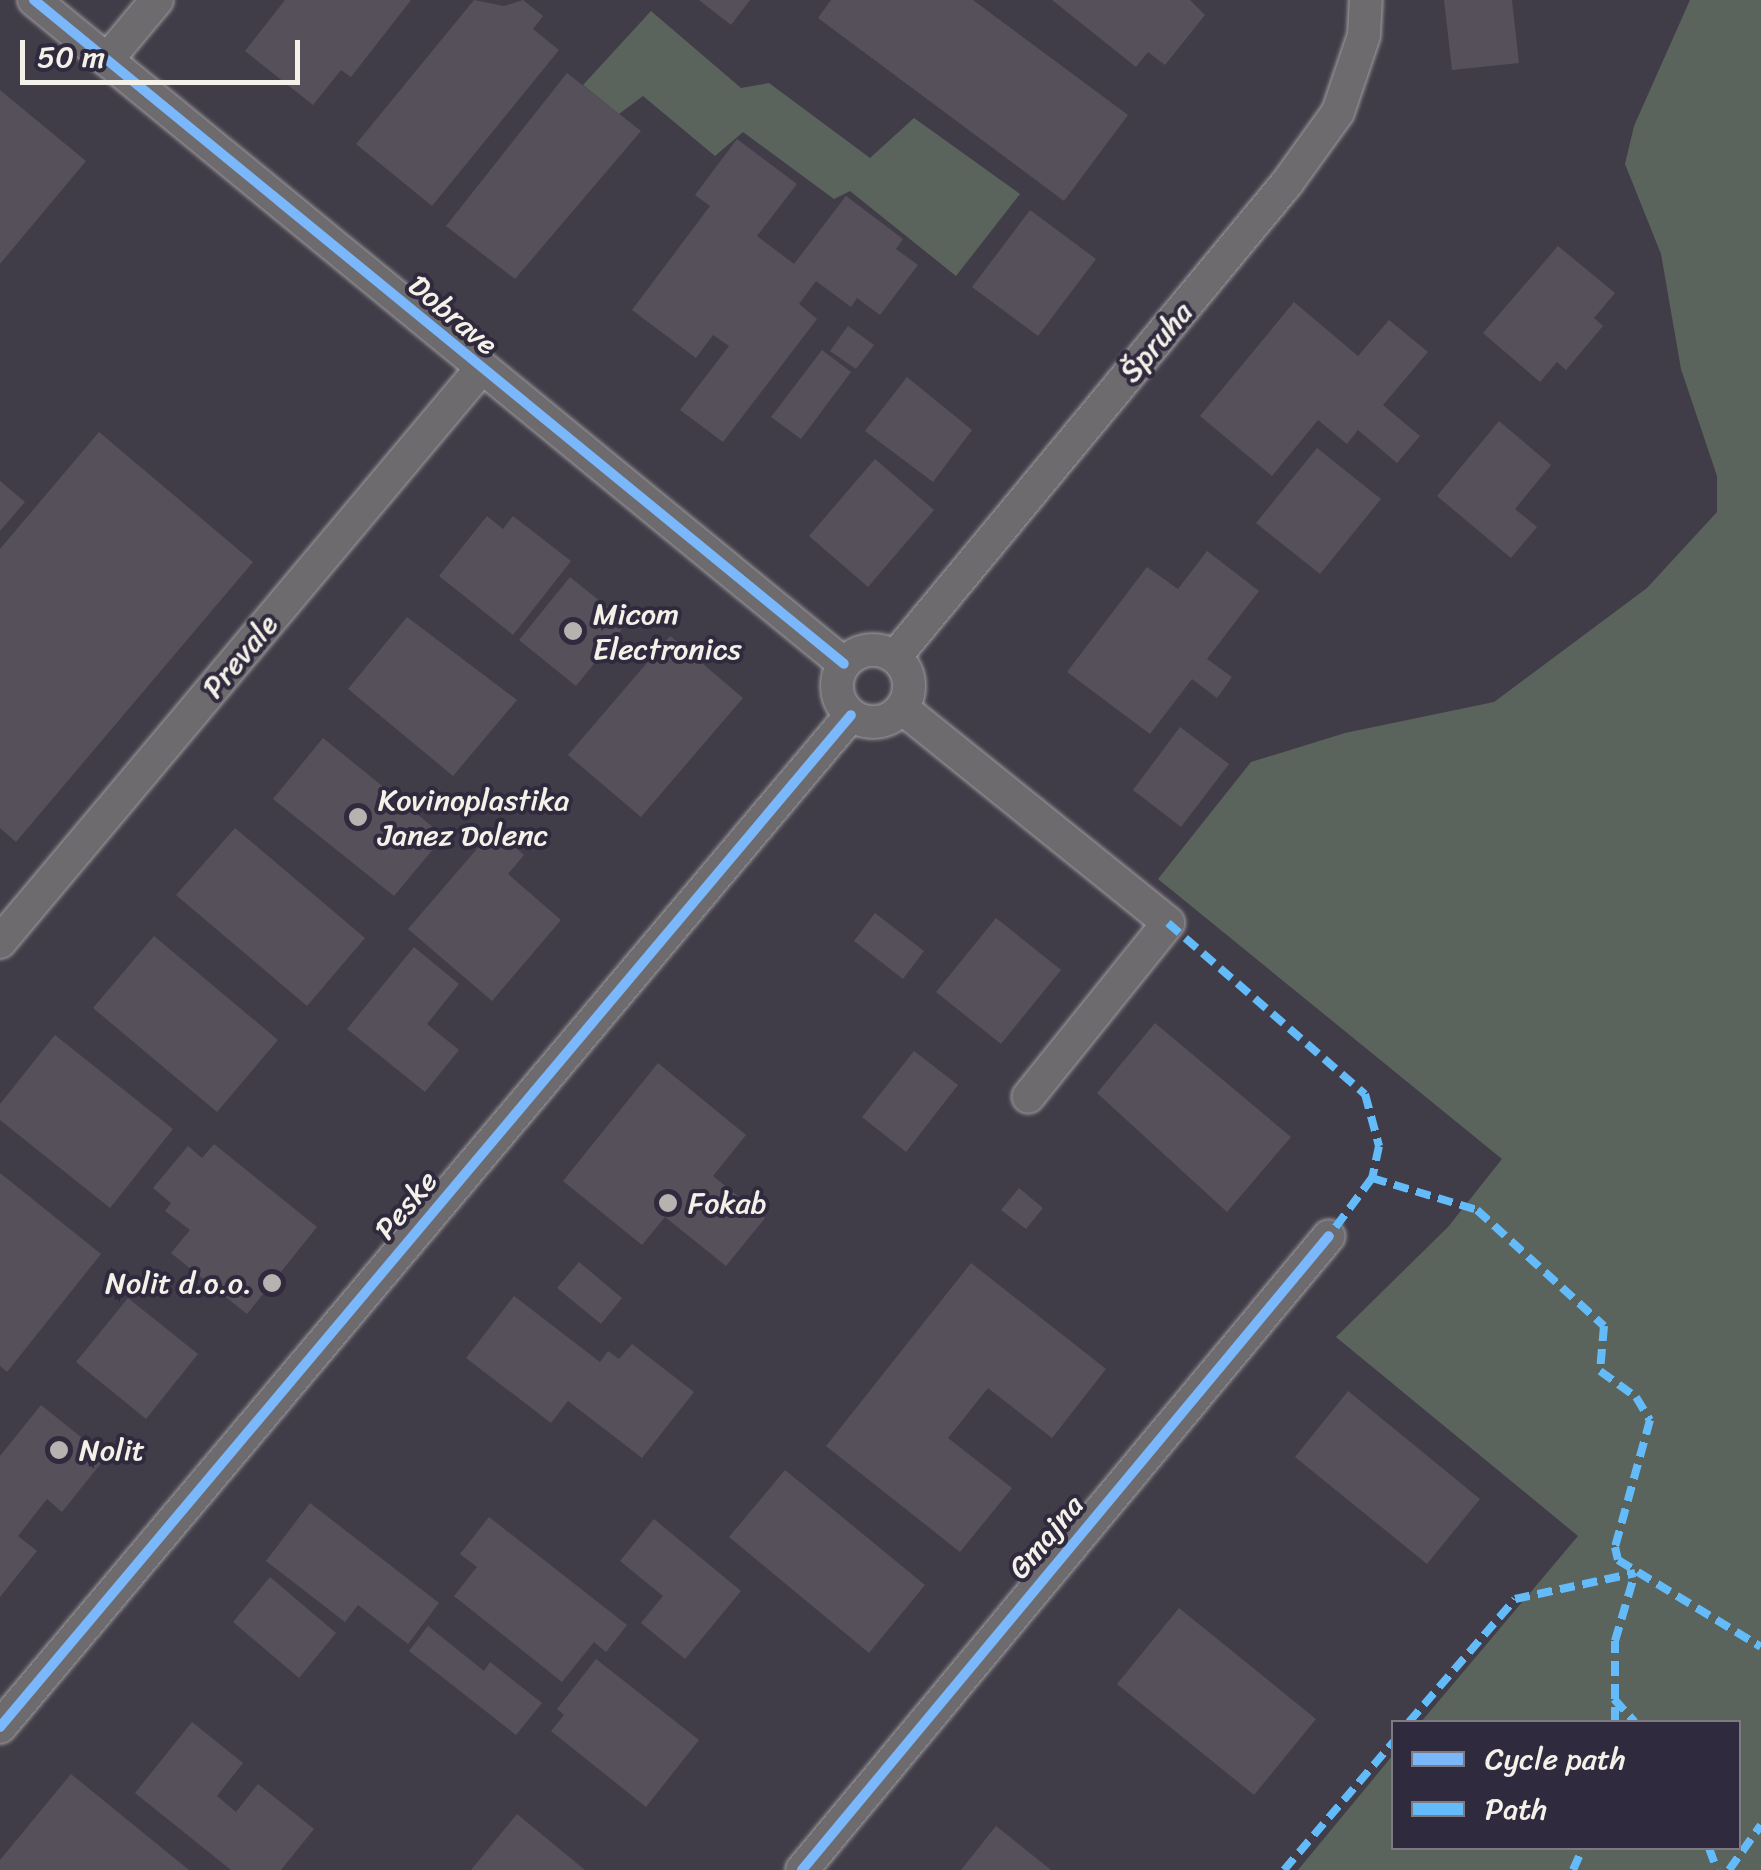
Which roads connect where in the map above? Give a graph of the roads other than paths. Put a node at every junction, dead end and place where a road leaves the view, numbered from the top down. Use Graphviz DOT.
graph roads {
  1 [pos="34,0"];
  2 [pos="157,0"];
  3 [pos="1366,0"];
  4 [pos="107,60"];
  5 [pos="480,370"];
  6 [pos="895,657"];
  7 [pos="844,664"];
  8 [pos="902,708"];
  9 [pos="851,715"];
  10 [pos="0,942"];
  11 [pos="1028,1097"];
  12 [pos="1329,1236"];
  13 [pos="0,1727"];
  14 [pos="802,1870"];
  1 -- 4 [label="street, Dobrave"];
  2 -- 4 [label="street"];
  3 -- 6 [label="street, Špruha"];
  4 -- 5 [label="street, Dobrave"];
  5 -- 7 [label="street, Dobrave"];
  5 -- 10 [label="street, Prevale"];
  6 -- 7 [label="street"];
  6 -- 8 [label="street"];
  7 -- 9 [label="street"];
  8 -- 9 [label="street"];
  8 -- 11 [label="street"];
  9 -- 13 [label="street, Peske"];
  12 -- 14 [label="street, Gmajna"];
}
